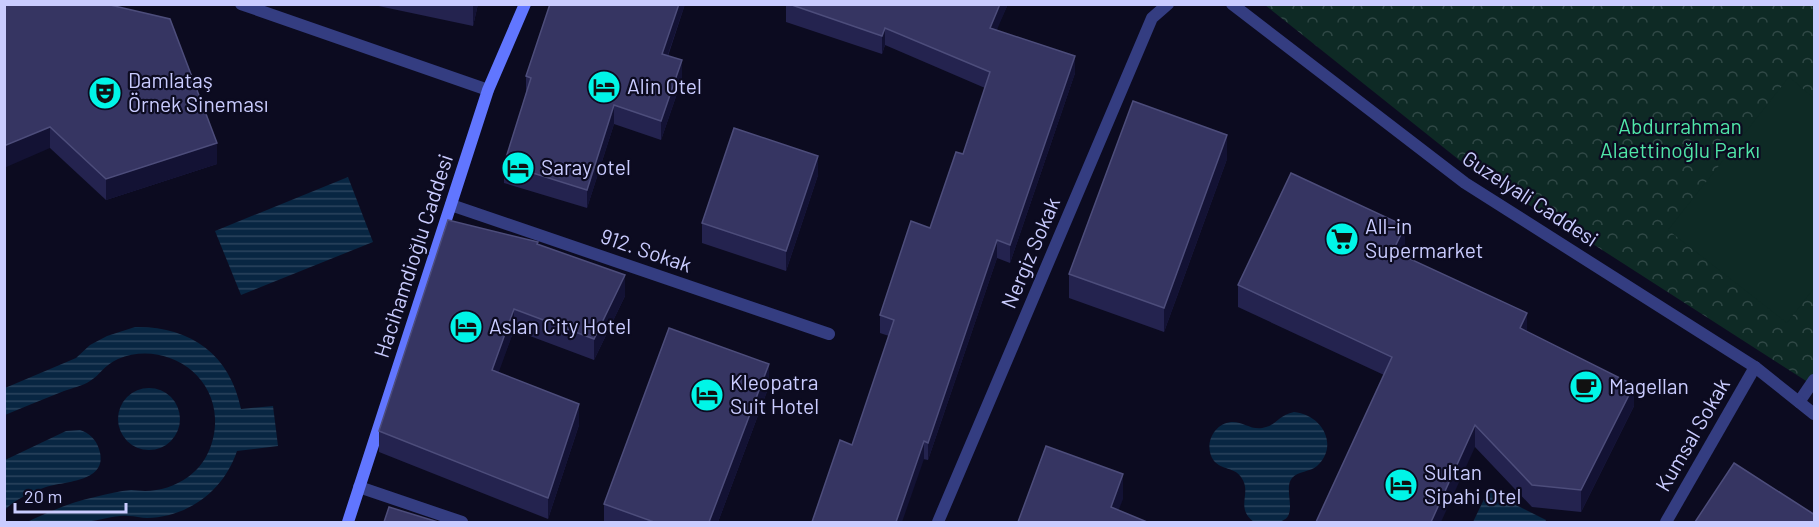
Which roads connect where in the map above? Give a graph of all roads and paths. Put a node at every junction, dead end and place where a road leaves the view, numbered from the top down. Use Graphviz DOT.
graph roads {
  1 [pos="240,4"];
  2 [pos="525,4"];
  3 [pos="1168,4"];
  4 [pos="1232,4"];
  5 [pos="488,90"];
  6 [pos="451,205"];
  7 [pos="829,334"];
  8 [pos="1755,368"];
  9 [pos="1815,380"];
  10 [pos="1799,402"];
  11 [pos="1815,414"];
  12 [pos="359,487"];
  13 [pos="348,522"];
  14 [pos="462,522"];
  15 [pos="938,522"];
  16 [pos="1666,522"];
  1 -- 5 [label="street"];
  2 -- 5 [label="street, Hacihamdioğlu Caddesi"];
  3 -- 15 [label="street, Nergiz Sokak"];
  4 -- 8 [label="street, Guzelyali Caddesi"];
  5 -- 6 [label="street, Hacihamdioğlu Caddesi"];
  6 -- 7 [label="street, 912. Sokak"];
  6 -- 12 [label="street, Hacihamdioğlu Caddesi"];
  8 -- 10 [label="street, Guzelyali Caddesi"];
  8 -- 16 [label="street, Kumsal Sokak"];
  9 -- 10 [label="street"];
  10 -- 11 [label="street, Guzelyali Caddesi"];
  12 -- 13 [label="street, Hacihamdioğlu Caddesi"];
  12 -- 14 [label="street"];
}
